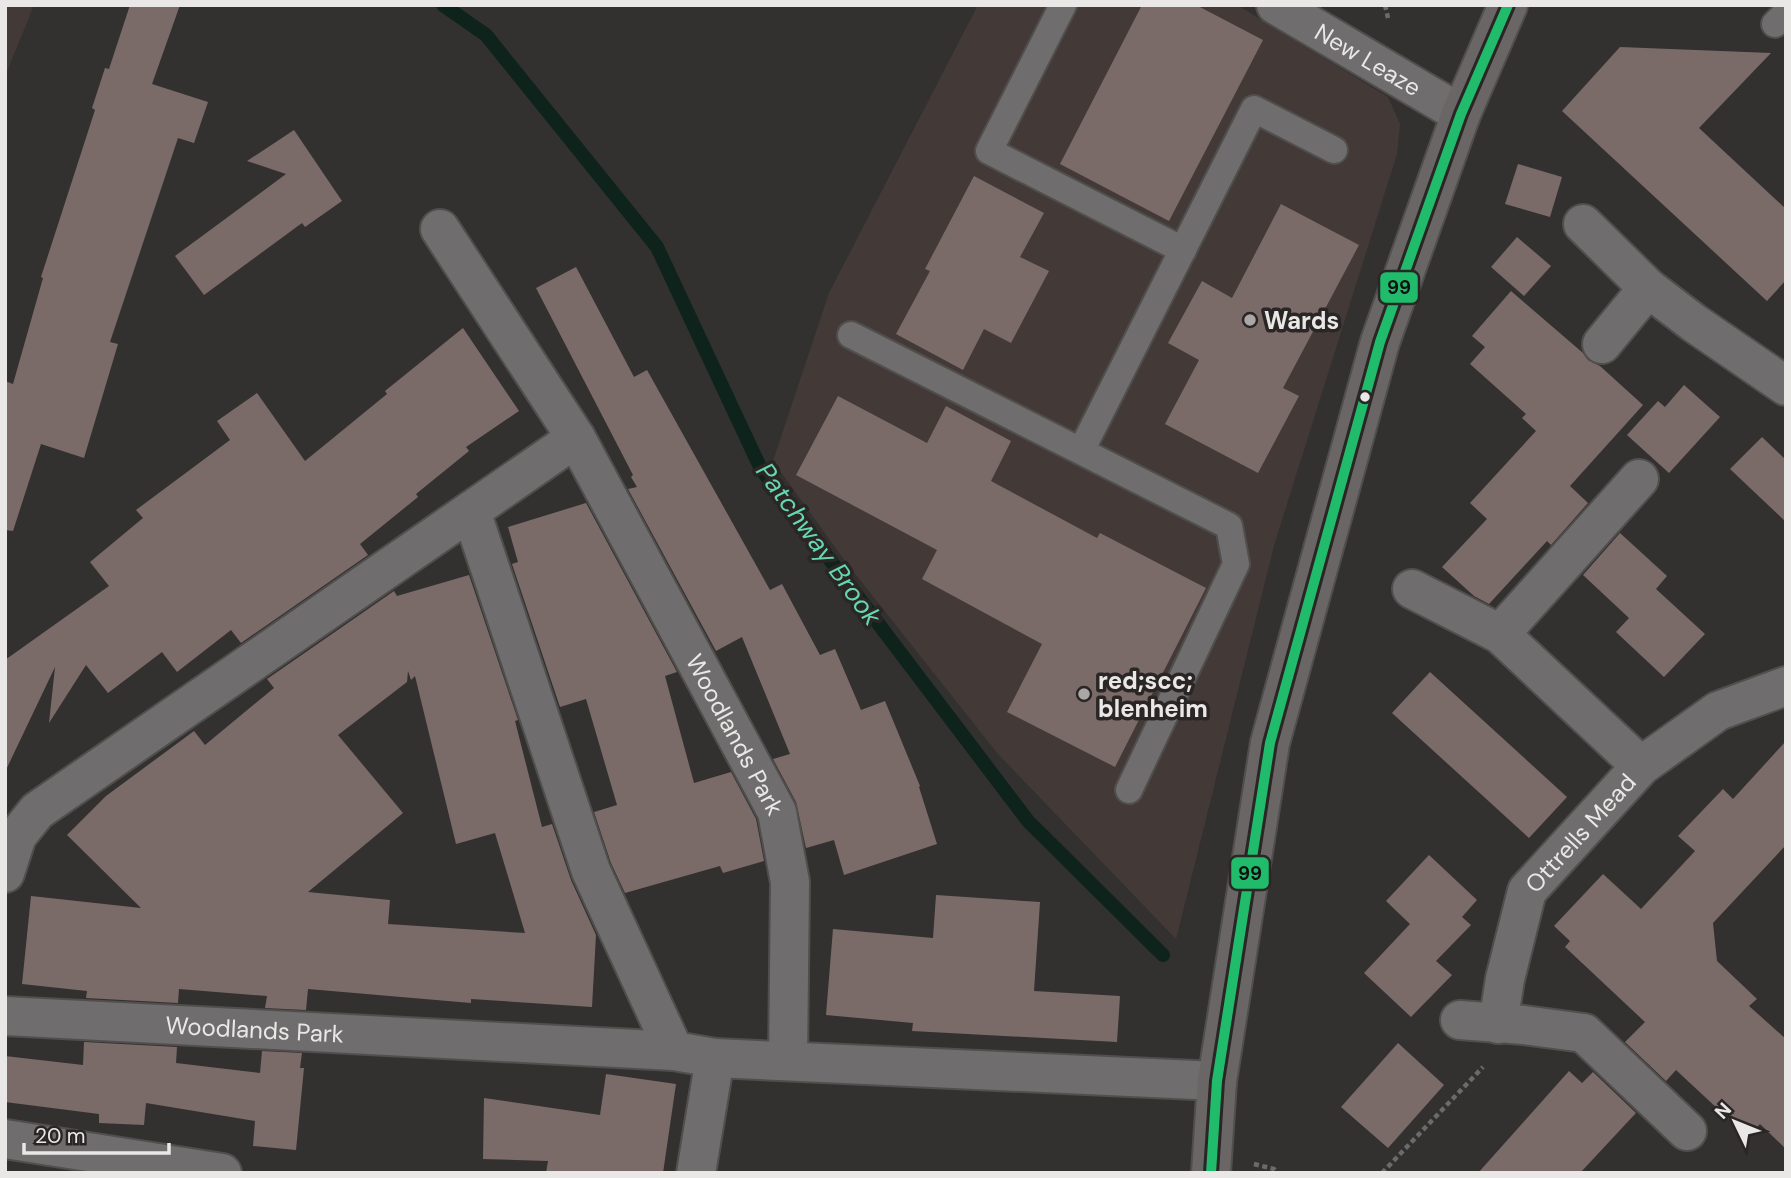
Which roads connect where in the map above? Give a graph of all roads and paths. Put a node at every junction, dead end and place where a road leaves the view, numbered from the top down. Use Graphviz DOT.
graph roads {
  1 [pos="1063,5"];
  2 [pos="1276,5"];
  3 [pos="1508,5"];
  4 [pos="1461,114"];
  5 [pos="1334,150"];
  6 [pos="1583,224"];
  7 [pos="440,229"];
  8 [pos="1183,250"];
  9 [pos="1648,288"];
  10 [pos="851,335"];
  11 [pos="1602,344"];
  12 [pos="1786,386"];
  13 [pos="576,438"];
  14 [pos="1081,451"];
  15 [pos="1639,478"];
  16 [pos="471,510"];
  17 [pos="1412,589"];
  18 [pos="1500,634"];
  19 [pos="1786,686"];
  20 [pos="1642,766"];
  21 [pos="1129,790"];
  22 [pos="5,873"];
  23 [pos="5,1016"];
  24 [pos="1460,1020"];
  25 [pos="1511,1025"];
  26 [pos="674,1051"];
  27 [pos="715,1058"];
  28 [pos="788,1061"];
  29 [pos="1217,1081"];
  30 [pos="1687,1131"];
  31 [pos="5,1139"];
  32 [pos="222,1173"];
  33 [pos="696,1173"];
  34 [pos="1211,1173"];
  35 [pos="1382,1173"];
  1 -- 8 [label="lane"];
  2 -- 4 [label="street, New Leaze"];
  3 -- 4 [label="street"];
  4 -- 29 [label="street"];
  5 -- 8 [label="lane"];
  6 -- 9 [label="street"];
  7 -- 13 [label="street, Woodlands Park"];
  8 -- 14 [label="lane"];
  9 -- 11 [label="street"];
  9 -- 12 [label="street"];
  10 -- 14 [label="lane"];
  13 -- 16 [label="street"];
  13 -- 28 [label="street, Woodlands Park"];
  14 -- 21 [label="lane"];
  15 -- 18 [label="street"];
  16 -- 22 [label="street"];
  16 -- 26 [label="street"];
  17 -- 18 [label="street, Ottrells Mead"];
  18 -- 20 [label="street, Ottrells Mead"];
  19 -- 20 [label="street, Ottrells Mead"];
  20 -- 25 [label="street, Ottrells Mead"];
  23 -- 26 [label="street, Woodlands Park"];
  24 -- 25 [label="street"];
  25 -- 30 [label="street"];
  25 -- 35 [label="path"];
  26 -- 27 [label="street, Woodlands Park"];
  27 -- 28 [label="street, Woodlands Park"];
  27 -- 33 [label="street"];
  28 -- 29 [label="street, Woodlands Park"];
  29 -- 34 [label="street"];
  31 -- 32 [label="street"];
}
